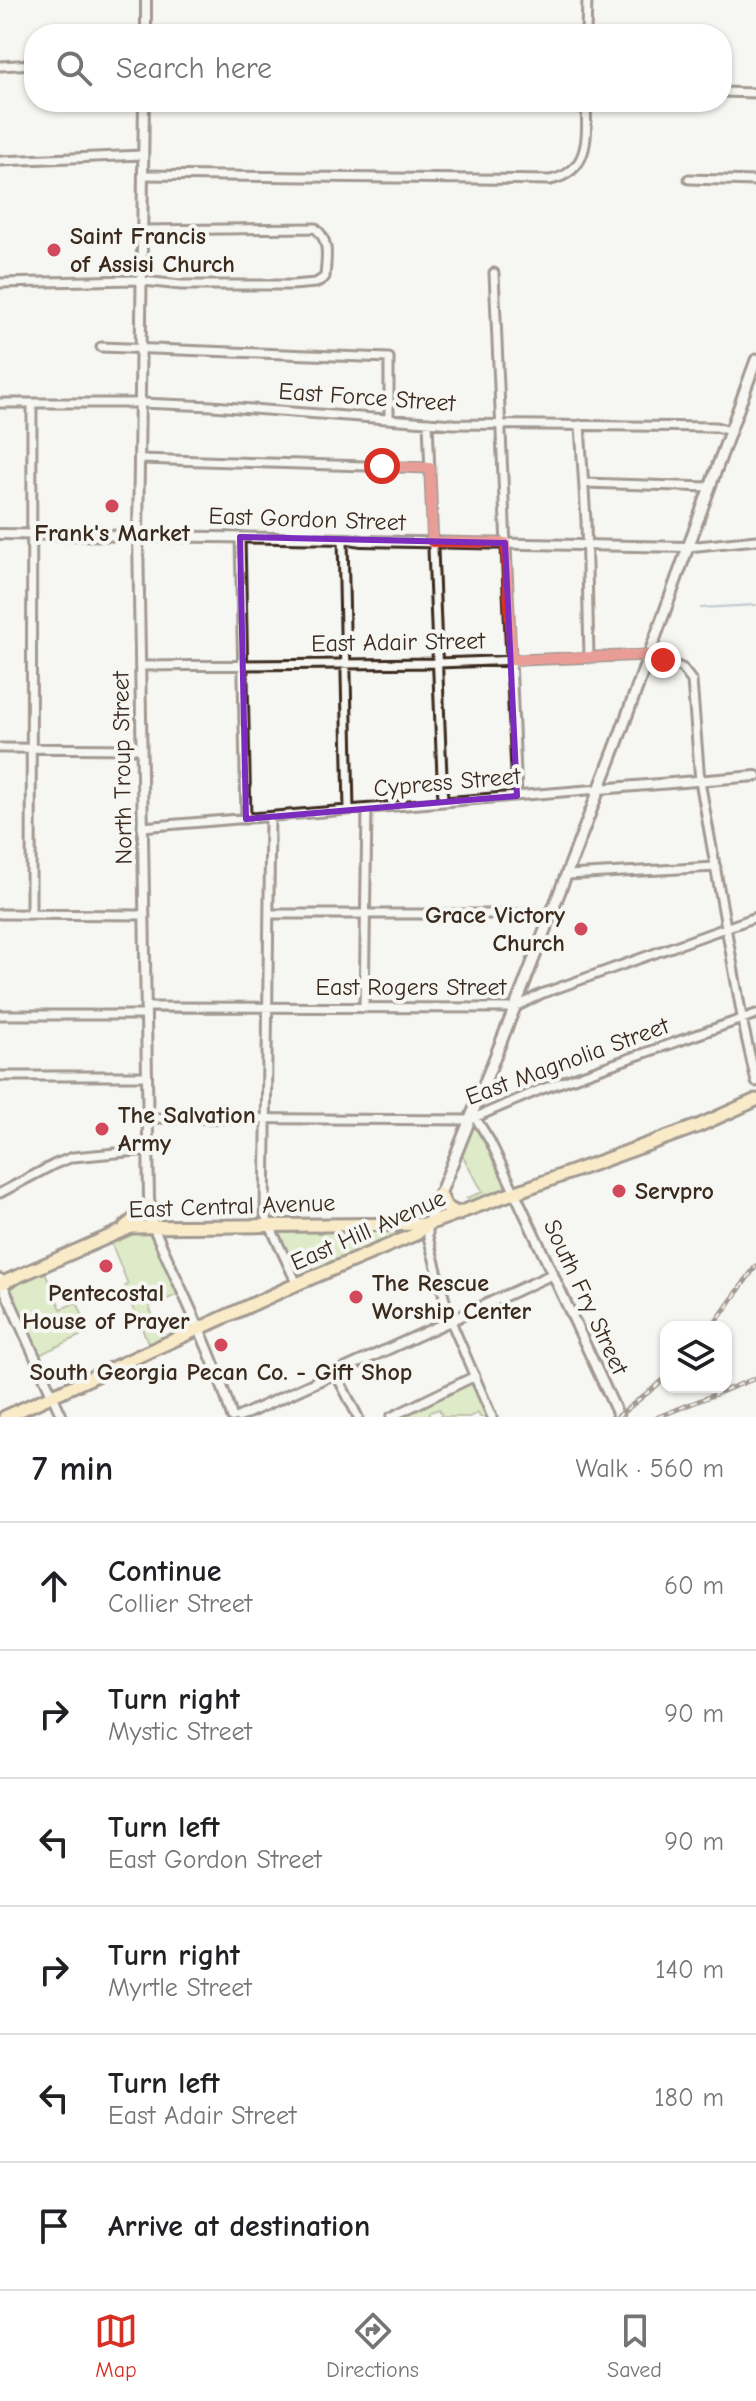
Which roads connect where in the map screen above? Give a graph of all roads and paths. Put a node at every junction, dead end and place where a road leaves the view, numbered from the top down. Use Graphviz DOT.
graph roads {
  1 [pos="146,0"];
  2 [pos="587,0"];
  3 [pos="146,24"];
  4 [pos="586,24"];
  5 [pos="24,65"];
  6 [pos="0,66"];
  7 [pos="732,92"];
  8 [pos="756,93"];
  9 [pos="144,112"];
  10 [pos="586,112"];
  11 [pos="143,155"];
  12 [pos="0,161"];
  13 [pos="143,175"];
  14 [pos="689,179"];
  15 [pos="756,181"];
  16 [pos="143,230"];
  17 [pos="494,273"];
  18 [pos="142,282"];
  19 [pos="0,283"];
  20 [pos="101,347"];
  21 [pos="142,348"];
  22 [pos="756,360"];
  23 [pos="0,403"];
  24 [pos="32,403"];
  25 [pos="141,403"];
  26 [pos="389,419"];
  27 [pos="428,422"];
  28 [pos="500,423"];
  29 [pos="580,425"];
  30 [pos="730,431"];
  31 [pos="140,459"];
  32 [pos="430,468"];
  33 [pos="584,483"];
  34 [pos="710,487"];
  35 [pos="0,534"];
  36 [pos="31,534"];
  37 [pos="138,535"];
  38 [pos="240,537"];
  39 [pos="343,539"];
  40 [pos="756,540"];
  41 [pos="432,542"];
  42 [pos="505,543"];
  43 [pos="586,544"];
  44 [pos="688,547"];
  45 [pos="649,655"];
  46 [pos="589,658"];
  47 [pos="512,660"];
  48 [pos="438,663"];
  49 [pos="347,664"];
  50 [pos="242,665"];
  51 [pos="140,666"];
  52 [pos="0,748"];
  53 [pos="31,748"];
  54 [pos="141,749"];
  55 [pos="756,776"];
  56 [pos="700,781"];
  57 [pos="599,789"];
  58 [pos="517,796"];
  59 [pos="443,802"];
  60 [pos="367,809"];
  61 [pos="349,810"];
  62 [pos="270,817"];
  63 [pos="246,819"];
  64 [pos="142,827"];
  65 [pos="716,867"];
  66 [pos="567,875"];
  67 [pos="0,914"];
  68 [pos="31,914"];
  69 [pos="269,914"];
  70 [pos="551,914"];
  71 [pos="144,915"];
  72 [pos="365,915"];
  73 [pos="756,917"];
  74 [pos="727,928"];
  75 [pos="268,1007"];
  76 [pos="364,1008"];
  77 [pos="514,1008"];
  78 [pos="146,1011"];
  79 [pos="756,1014"];
  80 [pos="0,1015"];
  81 [pos="743,1019"];
  82 [pos="0,1076"];
  83 [pos="146,1076"];
  84 [pos="756,1082"];
  85 [pos="756,1100"];
  86 [pos="147,1118"];
  87 [pos="266,1119"];
  88 [pos="472,1119"];
  89 [pos="148,1150"];
  90 [pos="0,1193"];
  91 [pos="515,1193"];
  92 [pos="440,1194"];
  93 [pos="150,1206"];
  94 [pos="459,1214"];
  95 [pos="428,1224"];
  96 [pos="268,1225"];
  97 [pos="153,1226"];
  98 [pos="121,1230"];
  99 [pos="553,1274"];
  100 [pos="1,1282"];
  101 [pos="297,1284"];
  102 [pos="450,1319"];
  103 [pos="198,1329"];
  104 [pos="335,1372"];
  105 [pos="475,1376"];
  106 [pos="53,1396"];
  107 [pos="60,1412"];
  108 [pos="5,1417"];
  109 [pos="232,1417"];
  110 [pos="239,1417"];
  111 [pos="358,1417"];
  112 [pos="391,1417"];
  113 [pos="492,1417"];
  114 [pos="619,1417"];
  1 -- 3 [label="street"];
  2 -- 4 [label="street"];
  5 -- 6 [label="street"];
  7 -- 8 [label="street"];
  9 -- 11 [label="street, North Troup Street"];
  10 -- 13 [label="street"];
  11 -- 12 [label="street"];
  11 -- 13 [label="street, North Troup Street"];
  13 -- 16 [label="street, North Troup Street"];
  14 -- 15 [label="street"];
  16 -- 18 [label="street, North Troup Street"];
  16 -- 18 [label="street"];
  17 -- 28 [label="street"];
  18 -- 19 [label="street"];
  18 -- 21 [label="street, North Troup Street"];
  20 -- 21 [label="street"];
  21 -- 25 [label="street, North Troup Street"];
  21 -- 26 [label="street"];
  22 -- 30 [label="main road"];
  23 -- 24 [label="street, East Force Street"];
  24 -- 25 [label="street, East Force Street"];
  24 -- 36 [label="street"];
  25 -- 26 [label="street, East Force Street"];
  25 -- 31 [label="street, North Troup Street"];
  26 -- 27 [label="street, East Force Street"];
  27 -- 28 [label="street, East Force Street"];
  27 -- 32 [label="street"];
  28 -- 29 [label="street, East Force Street"];
  28 -- 42 [label="street"];
  29 -- 30 [label="street, East Force Street"];
  29 -- 33 [label="street"];
  30 -- 34 [label="main road"];
  31 -- 32 [label="street"];
  31 -- 37 [label="street, North Troup Street"];
  32 -- 41 [label="street"];
  33 -- 34 [label="street"];
  33 -- 43 [label="street"];
  34 -- 44 [label="main road"];
  35 -- 36 [label="street, East Gordon Street"];
  36 -- 37 [label="street, East Gordon Street"];
  36 -- 53 [label="street"];
  37 -- 38 [label="street, East Gordon Street"];
  37 -- 51 [label="street, North Troup Street"];
  38 -- 39 [label="street, East Gordon Street"];
  38 -- 50 [label="street"];
  39 -- 41 [label="street, East Gordon Street"];
  39 -- 49 [label="street"];
  40 -- 44 [label="street, East Gordon Street"];
  41 -- 42 [label="street, East Gordon Street"];
  41 -- 48 [label="street"];
  42 -- 43 [label="street, East Gordon Street"];
  42 -- 47 [label="street"];
  43 -- 44 [label="street, East Gordon Street"];
  43 -- 46 [label="street"];
  44 -- 45 [label="main road"];
  45 -- 46 [label="street, East Adair Street"];
  45 -- 56 [label="street, East Adair Street"];
  45 -- 57 [label="main road"];
  46 -- 47 [label="street, East Adair Street"];
  47 -- 48 [label="street, East Adair Street"];
  47 -- 58 [label="street"];
  48 -- 49 [label="street, East Adair Street"];
  48 -- 59 [label="street"];
  49 -- 50 [label="street, East Adair Street"];
  49 -- 61 [label="street"];
  50 -- 51 [label="street, East Adair Street"];
  50 -- 63 [label="street"];
  51 -- 54 [label="street, North Troup Street"];
  52 -- 53 [label="street"];
  53 -- 54 [label="street"];
  53 -- 68 [label="street"];
  54 -- 64 [label="street, North Troup Street"];
  55 -- 56 [label="street, Cypress Street"];
  56 -- 57 [label="street, Cypress Street"];
  56 -- 65 [label="street"];
  57 -- 58 [label="street, Cypress Street"];
  57 -- 66 [label="main road"];
  58 -- 59 [label="street, Cypress Street"];
  59 -- 60 [label="street, Cypress Street"];
  60 -- 61 [label="street, Cypress Street"];
  60 -- 72 [label="street"];
  61 -- 62 [label="street, Cypress Street"];
  62 -- 63 [label="street, Cypress Street"];
  62 -- 69 [label="street"];
  63 -- 64 [label="street, Cypress Street"];
  64 -- 71 [label="street, North Troup Street"];
  65 -- 66 [label="street"];
  65 -- 74 [label="street"];
  66 -- 70 [label="main road"];
  67 -- 68 [label="street"];
  68 -- 71 [label="street"];
  69 -- 72 [label="street"];
  69 -- 75 [label="street"];
  70 -- 72 [label="street"];
  70 -- 77 [label="main road"];
  71 -- 78 [label="street, North Troup Street"];
  72 -- 76 [label="street"];
  73 -- 74 [label="street, East Rogers Street"];
  74 -- 77 [label="street, East Rogers Street"];
  74 -- 81 [label="street"];
  75 -- 76 [label="street, East Rogers Street"];
  75 -- 78 [label="street, East Rogers Street"];
  75 -- 87 [label="street"];
  76 -- 77 [label="street, East Rogers Street"];
  77 -- 88 [label="main road"];
  78 -- 80 [label="street, East Rogers Street"];
  78 -- 83 [label="street, North Troup Street"];
  79 -- 81 [label="street, East Magnolia Street"];
  81 -- 84 [label="street"];
  81 -- 88 [label="street, East Magnolia Street"];
  82 -- 83 [label="street"];
  83 -- 86 [label="street, North Troup Street"];
  85 -- 91 [label="highway, East Hill Avenue"];
  86 -- 87 [label="street, East Magnolia Street"];
  86 -- 89 [label="street, North Troup Street"];
  87 -- 88 [label="street, East Magnolia Street"];
  87 -- 96 [label="street"];
  88 -- 91 [label="street"];
  88 -- 92 [label="main road"];
  89 -- 90 [label="street"];
  89 -- 93 [label="street, North Troup Street"];
  91 -- 94 [label="highway, East Hill Avenue"];
  91 -- 99 [label="street, South Fry Street"];
  92 -- 94 [label="highway"];
  92 -- 95 [label="main road"];
  93 -- 97 [label="street, North Troup Street"];
  93 -- 98 [label="highway"];
  94 -- 95 [label="highway, East Hill Avenue"];
  95 -- 96 [label="highway, East Central Avenue"];
  95 -- 101 [label="highway, East Hill Avenue"];
  95 -- 102 [label="street"];
  96 -- 97 [label="highway, East Central Avenue"];
  96 -- 101 [label="street"];
  97 -- 98 [label="highway, East Central Avenue"];
  97 -- 103 [label="street, North Troup Street"];
  98 -- 100 [label="highway, East Central Avenue"];
  99 -- 102 [label="street"];
  99 -- 114 [label="street, South Fry Street"];
  100 -- 106 [label="street"];
  101 -- 103 [label="highway, East Hill Avenue"];
  102 -- 104 [label="street"];
  102 -- 105 [label="street"];
  103 -- 106 [label="highway, East Hill Avenue"];
  103 -- 109 [label="street, North Troup Street"];
  104 -- 110 [label="street"];
  104 -- 111 [label="street"];
  105 -- 112 [label="street"];
  105 -- 113 [label="street"];
  106 -- 107 [label="street"];
  106 -- 108 [label="highway, East Hill Avenue"];
}
